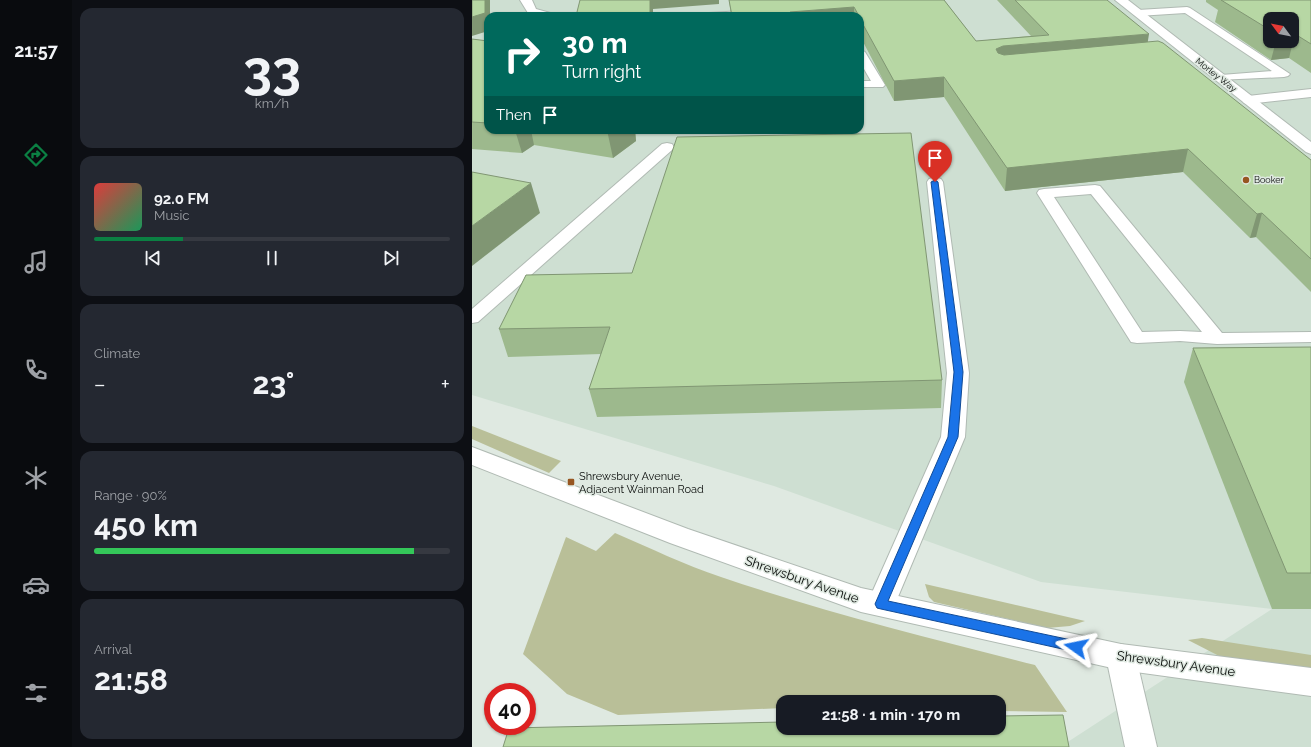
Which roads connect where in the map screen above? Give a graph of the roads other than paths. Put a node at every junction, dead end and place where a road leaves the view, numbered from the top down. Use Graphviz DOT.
graph roads {
  1 [pos="526,0"];
  2 [pos="1121,0"];
  3 [pos="536,12"];
  4 [pos="728,12"];
  5 [pos="772,12"];
  6 [pos="1138,13"];
  7 [pos="1189,54"];
  8 [pos="1175,55"];
  9 [pos="864,59"];
  10 [pos="1221,78"];
  11 [pos="864,84"];
  12 [pos="1311,93"];
  13 [pos="1248,100"];
  14 [pos="667,147"];
  15 [pos="1311,149"];
  16 [pos="935,182"];
  17 [pos="472,318"];
  18 [pos="1311,338"];
  19 [pos="1217,339"];
  20 [pos="472,456"];
  21 [pos="881,604"];
  22 [pos="1121,657"];
  23 [pos="1311,682"];
  24 [pos="1141,747"];
  1 -- 3 [label="street"];
  2 -- 6 [label="street, Morley Way"];
  4 -- 5 [label="street"];
  6 -- 7 [label="street, Morley Way"];
  6 -- 10 [label="lane"];
  7 -- 8 [label="lane"];
  7 -- 10 [label="street, Morley Way"];
  9 -- 11 [label="lane"];
  10 -- 13 [label="street, Morley Way"];
  12 -- 13 [label="lane"];
  13 -- 15 [label="street, Morley Way"];
  14 -- 17 [label="lane"];
  16 -- 21 [label="street"];
  18 -- 19 [label="lane"];
  19 -- 19 [label="lane"];
  20 -- 21 [label="street, Shrewsbury Avenue"];
  21 -- 22 [label="street, Shrewsbury Avenue"];
  22 -- 23 [label="street, Shrewsbury Avenue"];
  22 -- 24 [label="street"];
}
